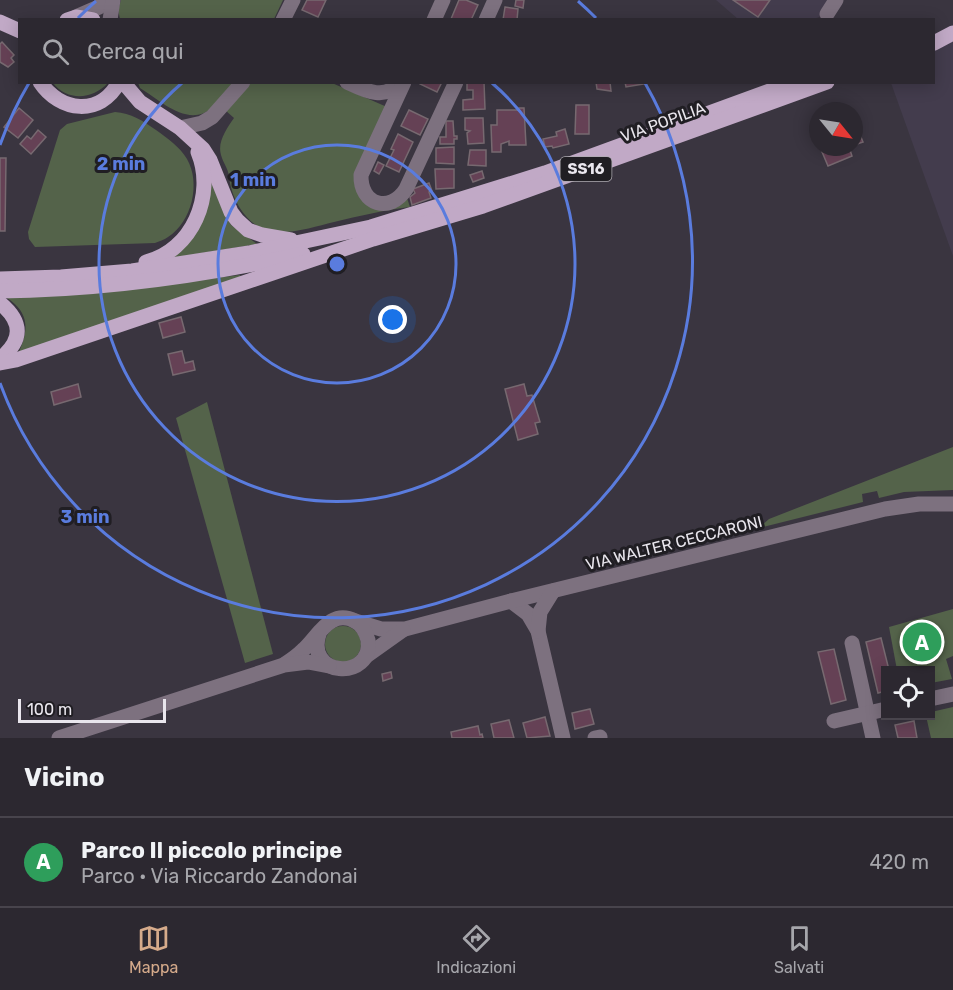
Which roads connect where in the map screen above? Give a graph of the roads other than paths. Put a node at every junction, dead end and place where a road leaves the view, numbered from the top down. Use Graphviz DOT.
graph roads {
  1 [pos="106,0"];
  2 [pos="113,0"];
  3 [pos="293,0"];
  4 [pos="443,0"];
  5 [pos="495,0"];
  6 [pos="836,0"];
  7 [pos="826,14"];
  8 [pos="71,18"];
  9 [pos="110,18"];
  10 [pos="284,18"];
  11 [pos="435,18"];
  12 [pos="487,18"];
  13 [pos="953,27"];
  14 [pos="935,32"];
  15 [pos="953,33"];
  16 [pos="935,42"];
  17 [pos="41,84"];
  18 [pos="241,84"];
  19 [pos="351,84"];
  20 [pos="400,84"];
  21 [pos="402,84"];
  22 [pos="455,84"];
  23 [pos="789,84"];
  24 [pos="821,84"];
  25 [pos="118,87"];
  26 [pos="180,128"];
  27 [pos="194,141"];
  28 [pos="372,233"];
  29 [pos="309,241"];
  30 [pos="61,277"];
  31 [pos="0,279"];
  32 [pos="0,291"];
  33 [pos="0,303"];
  34 [pos="0,361"];
  35 [pos="953,504"];
  36 [pos="553,591"];
  37 [pos="511,601"];
  38 [pos="355,621"];
  39 [pos="405,629"];
  40 [pos="320,631"];
  41 [pos="537,631"];
  42 [pos="852,643"];
  43 [pos="364,657"];
  44 [pos="284,665"];
  45 [pos="329,666"];
  46 [pos="953,694"];
  47 [pos="935,698"];
  48 [pos="881,710"];
  49 [pos="868,713"];
  50 [pos="834,721"];
  51 [pos="59,738"];
  52 [pos="563,738"];
  53 [pos="873,738"];
  1 -- 8 [label="street"];
  2 -- 9 [label="street"];
  3 -- 10 [label="street"];
  4 -- 11 [label="street"];
  5 -- 12 [label="street"];
  6 -- 7 [label="street"];
  13 -- 14 [label="main road"];
  15 -- 16 [label="main road"];
  17 -- 25 [label="main road"];
  18 -- 26 [label="street"];
  19 -- 20 [label="street"];
  21 -- 22 [label="street"];
  23 -- 28 [label="main road, VIA POPILIA / SS16"];
  24 -- 28 [label="main road, VIA POPILIA / SS16"];
  25 -- 26 [label="main road"];
  26 -- 27 [label="main road"];
  27 -- 29 [label="main road"];
  27 -- 30 [label="main road"];
  28 -- 29 [label="main road, SS16"];
  28 -- 32 [label="main road, SS16"];
  28 -- 34 [label="main road"];
  29 -- 30 [label="main road, SS16"];
  30 -- 31 [label="main road, SS16"];
  33 -- 34 [label="main road"];
  35 -- 36 [label="street, VIA WALTER CECCARONI"];
  36 -- 37 [label="street, VIA WALTER CECCARONI"];
  36 -- 41 [label="street"];
  37 -- 39 [label="street, VIA WALTER CECCARONI"];
  37 -- 41 [label="street"];
  38 -- 39 [label="street, VIA WALTER CECCARONI"];
  38 -- 40 [label="street, VIA WALTER CECCARONI"];
  38 -- 43 [label="street"];
  39 -- 43 [label="street, VIA WALTER CECCARONI"];
  40 -- 44 [label="street"];
  40 -- 45 [label="street"];
  41 -- 52 [label="street"];
  42 -- 49 [label="street"];
  43 -- 45 [label="street, VIA WALTER CECCARONI"];
  44 -- 45 [label="street, VIA WALTER CECCARONI"];
  44 -- 51 [label="street"];
  46 -- 47 [label="street"];
  48 -- 49 [label="street"];
  49 -- 50 [label="street"];
  49 -- 53 [label="street"];
}
